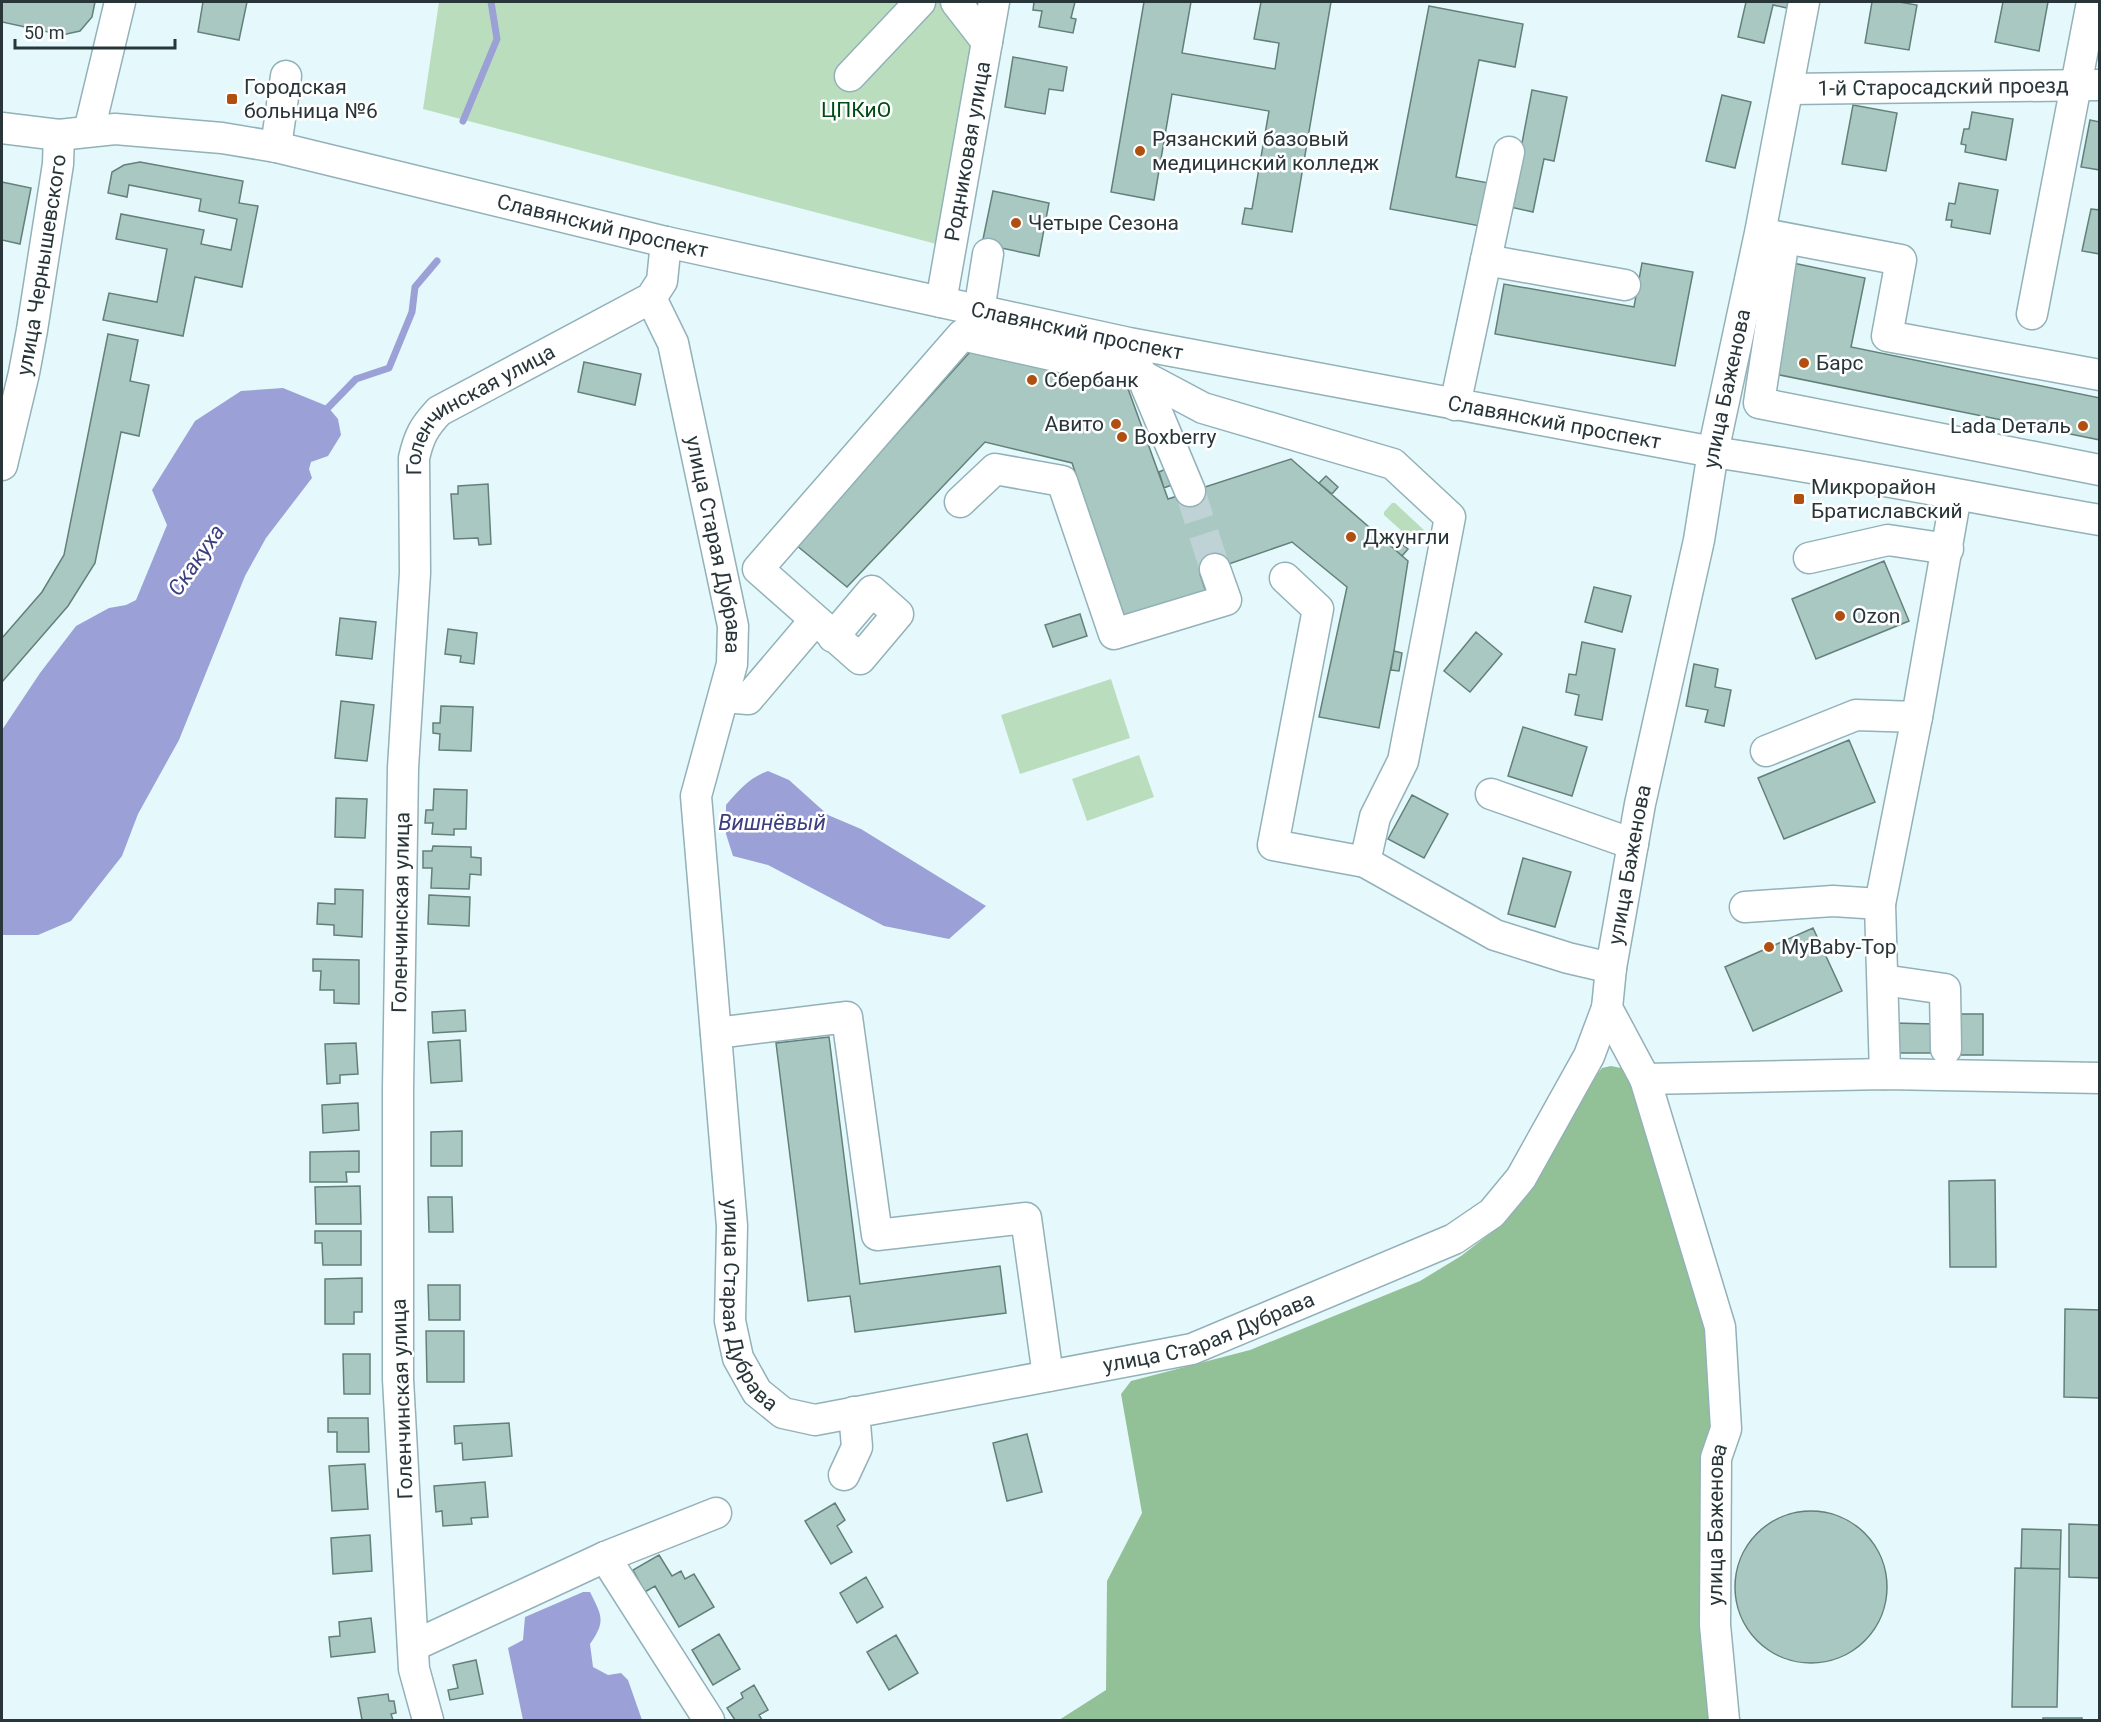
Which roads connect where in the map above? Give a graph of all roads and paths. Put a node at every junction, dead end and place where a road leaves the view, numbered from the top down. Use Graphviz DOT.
graph roads {
  1 [pos="120,2"];
  2 [pos="920,2"];
  3 [pos="956,2"];
  4 [pos="994,2"];
  5 [pos="1804,2"];
  6 [pos="2092,2"];
  7 [pos="987,42"];
  8 [pos="286,75"];
  9 [pos="850,76"];
  10 [pos="2088,85"];
  11 [pos="1788,89"];
  12 [pos="2,129"];
  13 [pos="89,131"];
  14 [pos="59,135"];
  15 [pos="276,147"];
  16 [pos="1509,152"];
  17 [pos="1772,236"];
  18 [pos="666,242"];
  19 [pos="988,254"];
  20 [pos="1486,260"];
  21 [pos="1624,285"];
  22 [pos="651,298"];
  23 [pos="941,303"];
  24 [pos="979,311"];
  25 [pos="2032,314"];
  26 [pos="1129,343"];
  27 [pos="1141,375"];
  28 [pos="2100,375"];
  29 [pos="1455,405"];
  30 [pos="1713,452"];
  31 [pos="2,465"];
  32 [pos="2100,470"];
  33 [pos="1190,491"];
  34 [pos="1956,495"];
  35 [pos="960,502"];
  36 [pos="2100,520"];
  37 [pos="1948,549"];
  38 [pos="1809,558"];
  39 [pos="1215,568"];
  40 [pos="1285,578"];
  41 [pos="724,697"];
  42 [pos="1917,717"];
  43 [pos="1766,751"];
  44 [pos="1491,794"];
  45 [pos="1633,844"];
  46 [pos="1365,862"];
  47 [pos="1880,904"];
  48 [pos="1745,907"];
  49 [pos="1611,968"];
  50 [pos="1883,980"];
  51 [pos="1607,1008"];
  52 [pos="716,1033"];
  53 [pos="1946,1049"];
  54 [pos="1885,1074"];
  55 [pos="2100,1078"];
  56 [pos="1645,1079"];
  57 [pos="1048,1376"];
  58 [pos="854,1413"];
  59 [pos="844,1475"];
  60 [pos="716,1513"];
  61 [pos="605,1557"];
  62 [pos="413,1646"];
  63 [pos="428,1720"];
  64 [pos="709,1720"];
  65 [pos="1724,1720"];
  1 -- 13 [label="street"];
  2 -- 9 [label="street"];
  3 -- 7 [label="street"];
  4 -- 7 [label="street, Родниковая улица"];
  5 -- 11 [label="street, улица Баженова"];
  6 -- 10 [label="street"];
  7 -- 23 [label="street, Родниковая улица"];
  8 -- 15 [label="street"];
  10 -- 11 [label="street, 1-й Старосадский проезд"];
  10 -- 25 [label="street"];
  11 -- 17 [label="street, улица Баженова"];
  12 -- 14 [label="street, Славянский проспект"];
  13 -- 14 [label="street, Славянский проспект"];
  13 -- 15 [label="street, Славянский проспект"];
  14 -- 31 [label="street, улица Чернышевского"];
  15 -- 18 [label="street, Славянский проспект"];
  16 -- 20 [label="street"];
  17 -- 28 [label="street"];
  17 -- 30 [label="street, улица Баженова"];
  17 -- 32 [label="street"];
  18 -- 22 [label="street"];
  18 -- 23 [label="street, Славянский проспект"];
  19 -- 24 [label="street"];
  20 -- 21 [label="street"];
  20 -- 29 [label="street"];
  22 -- 41 [label="street, улица Старая Дубрава"];
  22 -- 62 [label="street, Голенчинская улица"];
  23 -- 24 [label="street, Славянский проспект"];
  24 -- 26 [label="street, Славянский проспект"];
  26 -- 27 [label="street"];
  26 -- 29 [label="street, Славянский проспект"];
  27 -- 33 [label="street"];
  27 -- 41 [label="street"];
  27 -- 46 [label="street"];
  29 -- 30 [label="street, Славянский проспект"];
  30 -- 34 [label="street, Славянский проспект"];
  30 -- 45 [label="street, улица Баженова"];
  34 -- 36 [label="street, Славянский проспект"];
  34 -- 37 [label="street"];
  35 -- 39 [label="street"];
  37 -- 38 [label="street"];
  37 -- 42 [label="street"];
  40 -- 46 [label="street"];
  41 -- 52 [label="street, улица Старая Дубрава"];
  42 -- 43 [label="street"];
  42 -- 47 [label="street"];
  44 -- 45 [label="street"];
  45 -- 49 [label="street, улица Баженова"];
  46 -- 49 [label="street"];
  47 -- 48 [label="street"];
  47 -- 50 [label="street"];
  49 -- 51 [label="street, улица Баженова"];
  50 -- 53 [label="street"];
  50 -- 54 [label="street"];
  51 -- 56 [label="street, улица Баженова"];
  51 -- 57 [label="street, улица Старая Дубрава"];
  52 -- 57 [label="street"];
  52 -- 58 [label="street, улица Старая Дубрава"];
  54 -- 55 [label="street"];
  54 -- 56 [label="street"];
  56 -- 65 [label="street, улица Баженова"];
  57 -- 58 [label="street, улица Старая Дубрава"];
  58 -- 59 [label="street"];
  60 -- 61 [label="street"];
  61 -- 62 [label="street"];
  61 -- 64 [label="street"];
  62 -- 63 [label="street, Голенчинская улица"];
}
